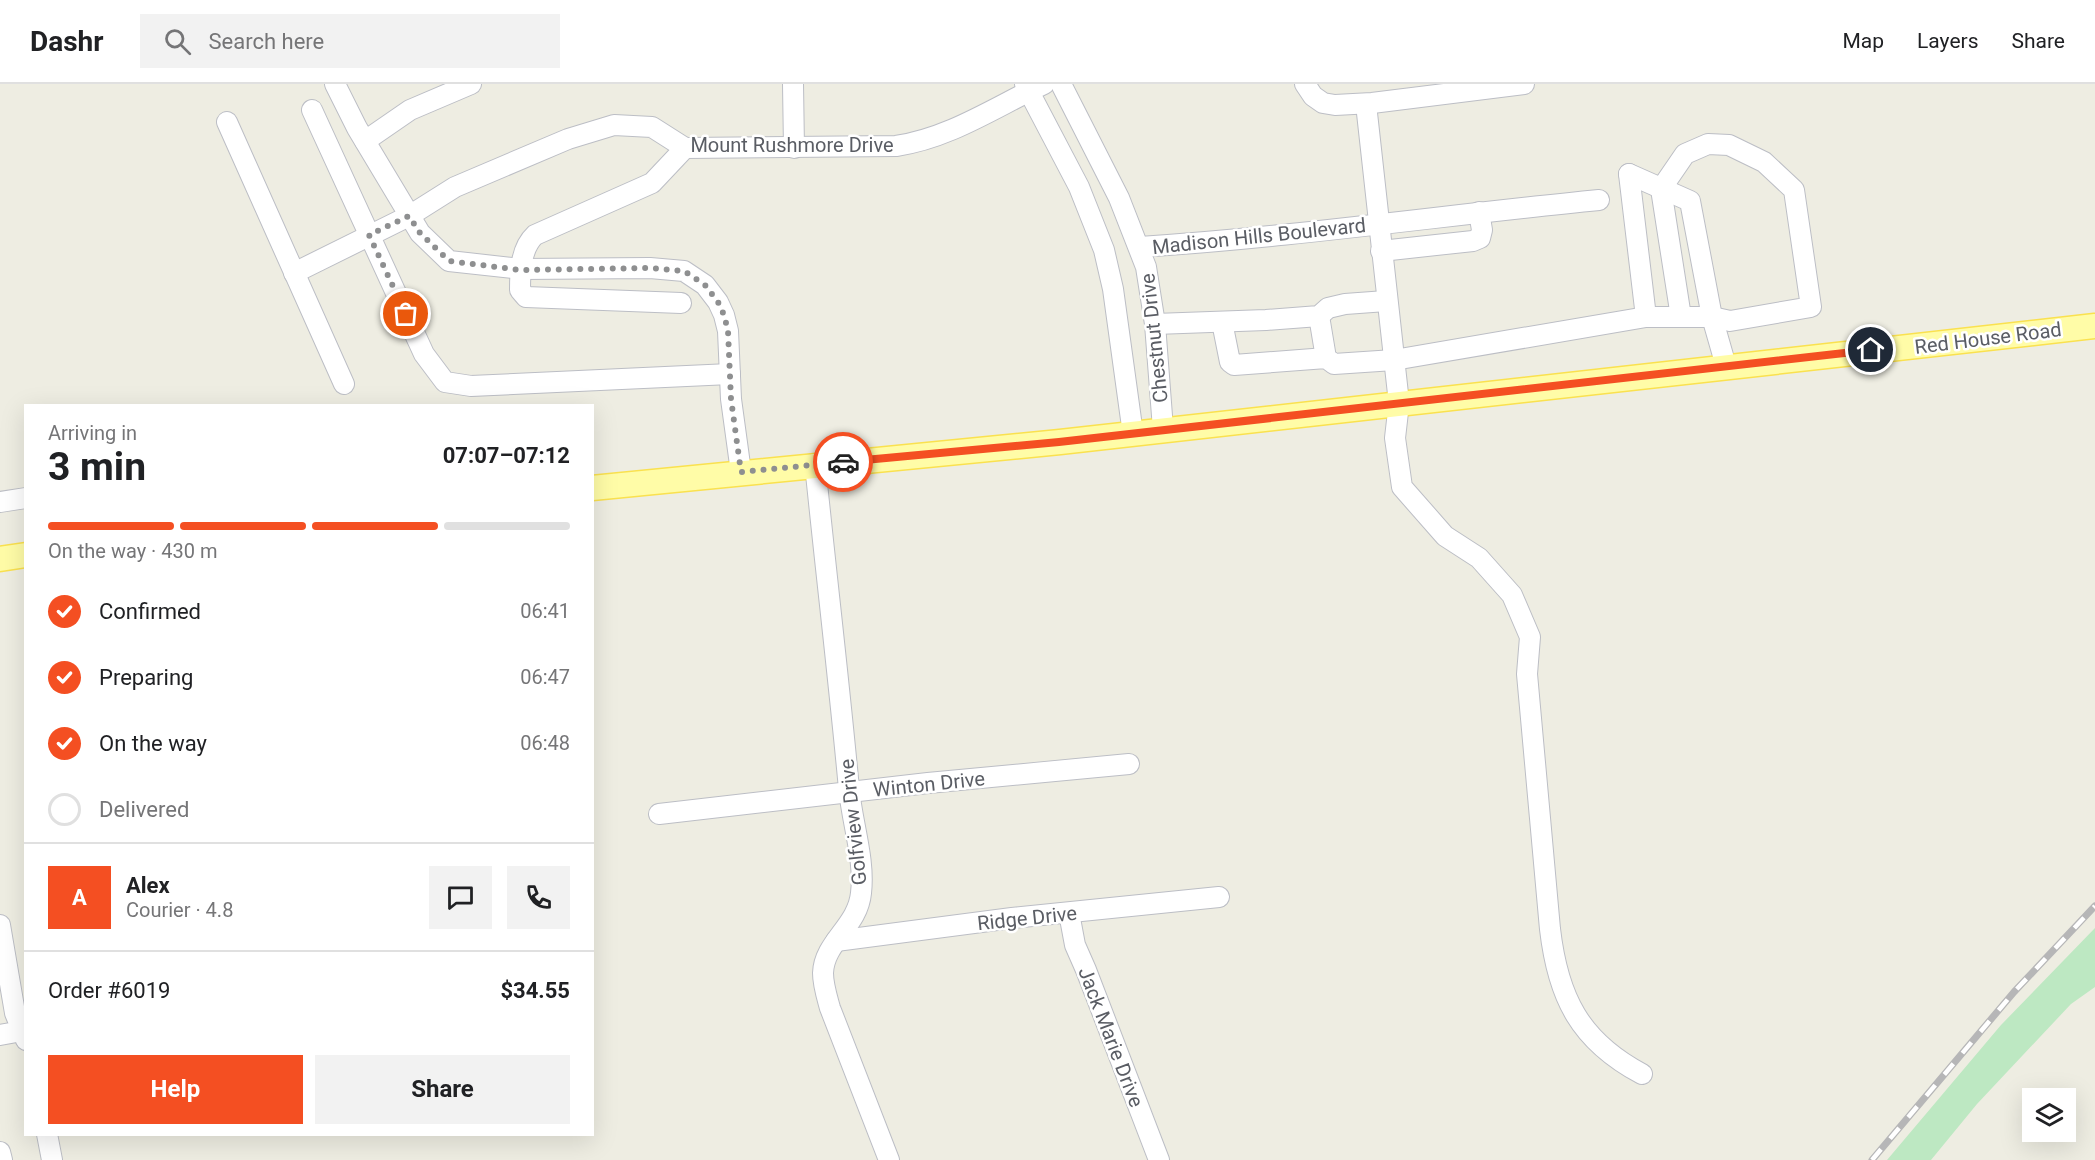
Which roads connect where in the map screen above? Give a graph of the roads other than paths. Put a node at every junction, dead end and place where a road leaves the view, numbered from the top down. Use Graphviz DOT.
graph roads {
  1 [pos="335,84"];
  2 [pos="471,84"];
  3 [pos="793,84"];
  4 [pos="1062,84"];
  5 [pos="1305,84"];
  6 [pos="1524,84"];
  7 [pos="1033,86"];
  8 [pos="1366,104"];
  9 [pos="312,110"];
  10 [pos="227,122"];
  11 [pos="364,141"];
  12 [pos="685,148"];
  13 [pos="794,148"];
  14 [pos="1661,189"];
  15 [pos="1599,200"];
  16 [pos="1479,212"];
  17 [pos="409,216"];
  18 [pos="1378,224"];
  19 [pos="369,235"];
  20 [pos="1140,247"];
  21 [pos="1381,251"];
  22 [pos="641,268"];
  23 [pos="520,270"];
  24 [pos="294,273"];
  25 [pos="639,301"];
  26 [pos="1386,301"];
  27 [pos="681,303"];
  28 [pos="1319,316"];
  29 [pos="1646,317"];
  30 [pos="1681,317"];
  31 [pos="1712,317"];
  32 [pos="1222,322"];
  33 [pos="1155,324"];
  34 [pos="2095,326"];
  35 [pos="1326,358"];
  36 [pos="1394,360"];
  37 [pos="1726,366"];
  38 [pos="729,374"];
  39 [pos="344,384"];
  40 [pos="1399,403"];
  41 [pos="1163,429"];
  42 [pos="1133,434"];
  43 [pos="815,464"];
  44 [pos="741,472"];
  45 [pos="594,488"];
  46 [pos="24,498"];
  47 [pos="0,502"];
  48 [pos="24,555"];
  49 [pos="0,559"];
  50 [pos="1129,764"];
  51 [pos="849,792"];
  52 [pos="659,814"];
  53 [pos="1219,897"];
  54 [pos="1069,913"];
  55 [pos="0,925"];
  56 [pos="836,941"];
  57 [pos="7,987"];
  58 [pos="0,1035"];
  59 [pos="24,1036"];
  60 [pos="1642,1074"];
  61 [pos="47,1136"];
  62 [pos="0,1152"];
  63 [pos="2,1160"];
  64 [pos="52,1160"];
  65 [pos="889,1160"];
  66 [pos="1159,1160"];
  1 -- 11 [label="street"];
  2 -- 11 [label="street"];
  3 -- 13 [label="street"];
  4 -- 20 [label="street, Madison Hills Boulevard"];
  5 -- 8 [label="street"];
  6 -- 8 [label="street"];
  7 -- 13 [label="street, Mount Rushmore Drive"];
  7 -- 42 [label="street"];
  8 -- 18 [label="street"];
  9 -- 19 [label="street"];
  10 -- 24 [label="street"];
  11 -- 17 [label="street"];
  12 -- 13 [label="street, Mount Rushmore Drive"];
  12 -- 17 [label="street, Mount Rushmore Drive"];
  12 -- 23 [label="street"];
  14 -- 29 [label="street"];
  14 -- 30 [label="street"];
  14 -- 31 [label="street"];
  14 -- 31 [label="street"];
  15 -- 16 [label="street, Madison Hills Boulevard"];
  16 -- 18 [label="street, Madison Hills Boulevard"];
  16 -- 21 [label="street"];
  17 -- 19 [label="street, Mount Rushmore Drive"];
  17 -- 23 [label="street"];
  18 -- 20 [label="street, Madison Hills Boulevard"];
  18 -- 21 [label="street"];
  19 -- 24 [label="street, Mount Rushmore Drive"];
  19 -- 38 [label="street"];
  20 -- 33 [label="street, Chestnut Drive"];
  21 -- 26 [label="street"];
  22 -- 23 [label="street"];
  22 -- 25 [label="street"];
  22 -- 38 [label="street"];
  23 -- 25 [label="street"];
  24 -- 39 [label="street"];
  25 -- 27 [label="street"];
  26 -- 28 [label="street"];
  26 -- 36 [label="street"];
  28 -- 32 [label="street"];
  28 -- 35 [label="street"];
  29 -- 30 [label="street"];
  29 -- 36 [label="street"];
  30 -- 31 [label="street"];
  31 -- 37 [label="street"];
  32 -- 33 [label="street"];
  32 -- 35 [label="street"];
  33 -- 41 [label="street, Chestnut Drive"];
  34 -- 37 [label="main road, Red House Road"];
  35 -- 36 [label="street"];
  36 -- 40 [label="street"];
  37 -- 40 [label="main road, Red House Road"];
  38 -- 44 [label="street"];
  40 -- 41 [label="main road, Red House Road"];
  40 -- 60 [label="street"];
  41 -- 42 [label="main road, Red House Road"];
  42 -- 43 [label="main road, Red House Road"];
  43 -- 44 [label="main road, Red House Road"];
  43 -- 51 [label="street, Golfview Drive"];
  44 -- 45 [label="main road, Red House Road"];
  46 -- 47 [label="street"];
  48 -- 49 [label="main road"];
  50 -- 51 [label="street, Winton Drive"];
  51 -- 52 [label="street, Winton Drive"];
  51 -- 56 [label="street, Golfview Drive"];
  53 -- 54 [label="street, Ridge Drive"];
  54 -- 56 [label="street, Ridge Drive"];
  54 -- 66 [label="street, Jack Marie Drive"];
  55 -- 57 [label="street"];
  56 -- 65 [label="street, Golfview Drive"];
  57 -- 59 [label="street"];
  58 -- 59 [label="street"];
  61 -- 64 [label="street"];
  62 -- 63 [label="street"];
}
